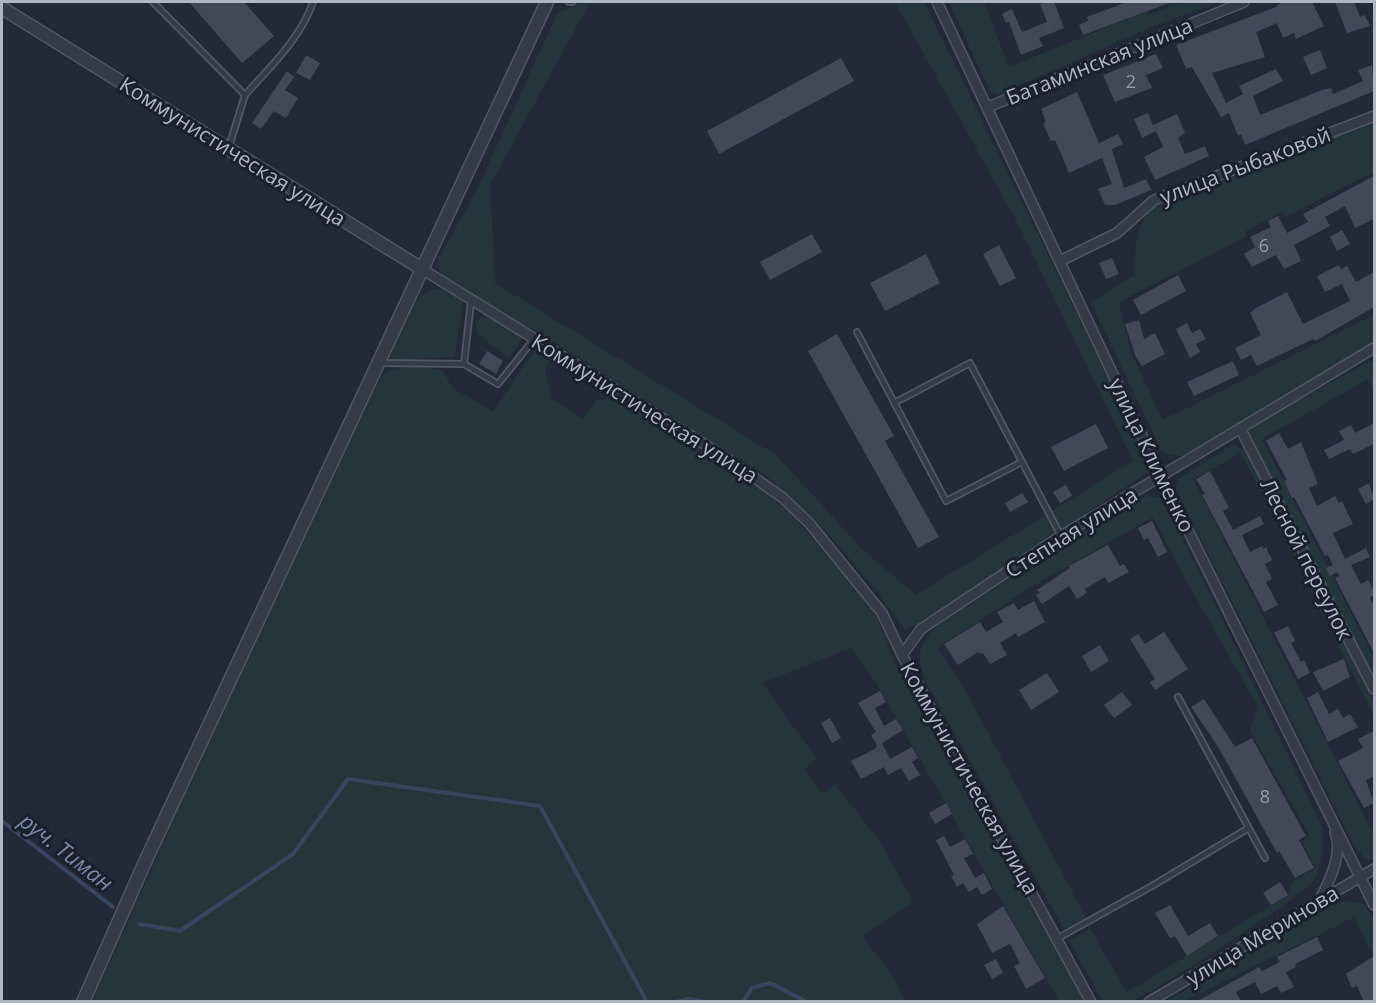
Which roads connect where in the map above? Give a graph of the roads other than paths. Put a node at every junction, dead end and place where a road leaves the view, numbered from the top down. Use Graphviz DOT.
graph roads {
  1 [pos="153,2"];
  2 [pos="313,2"];
  3 [pos="547,2"];
  4 [pos="937,2"];
  5 [pos="1244,2"];
  6 [pos="2,8"];
  7 [pos="245,95"];
  8 [pos="988,107"];
  9 [pos="1374,116"];
  10 [pos="229,147"];
  11 [pos="1060,261"];
  12 [pos="422,269"];
  13 [pos="471,299"];
  14 [pos="857,332"];
  15 [pos="535,337"];
  16 [pos="1374,348"];
  17 [pos="378,363"];
  18 [pos="464,364"];
  19 [pos="894,403"];
  20 [pos="1240,428"];
  21 [pos="1022,462"];
  22 [pos="1161,476"];
  23 [pos="1061,536"];
  24 [pos="902,655"];
  25 [pos="1374,689"];
  26 [pos="1178,696"];
  27 [pos="1328,810"];
  28 [pos="1247,829"];
  29 [pos="1265,858"];
  30 [pos="1374,869"];
  31 [pos="1360,876"];
  32 [pos="1320,900"];
  33 [pos="1374,905"];
  34 [pos="1058,938"];
  35 [pos="83,1002"];
  36 [pos="1091,1002"];
  37 [pos="1149,1002"];
  1 -- 7 [label="lane"];
  2 -- 7 [label="lane"];
  3 -- 12 [label="street"];
  4 -- 8 [label="street, улица Клименко"];
  5 -- 8 [label="street, Батаминская улица"];
  6 -- 10 [label="street, Коммунистическая улица"];
  7 -- 10 [label="lane"];
  8 -- 11 [label="street, улица Клименко"];
  9 -- 11 [label="street, улица Рыбаковой"];
  10 -- 12 [label="street, Коммунистическая улица"];
  11 -- 22 [label="street, улица Клименко"];
  12 -- 13 [label="street, Коммунистическая улица"];
  12 -- 17 [label="street"];
  13 -- 15 [label="street, Коммунистическая улица"];
  13 -- 18 [label="lane"];
  14 -- 19 [label="lane"];
  15 -- 18 [label="lane"];
  15 -- 24 [label="street, Коммунистическая улица"];
  16 -- 20 [label="street, Степная улица"];
  17 -- 18 [label="lane"];
  17 -- 35 [label="street"];
  19 -- 21 [label="lane"];
  19 -- 21 [label="lane"];
  20 -- 22 [label="street, Степная улица"];
  20 -- 25 [label="street, Лесной переулок"];
  21 -- 23 [label="lane"];
  22 -- 23 [label="street, Степная улица"];
  22 -- 27 [label="street, улица Клименко"];
  23 -- 24 [label="street, Степная улица"];
  24 -- 34 [label="street, Коммунистическая улица"];
  26 -- 28 [label="lane"];
  27 -- 31 [label="street, улица Клименко"];
  27 -- 32 [label="street"];
  28 -- 29 [label="lane"];
  28 -- 34 [label="lane"];
  30 -- 31 [label="street, улица Меринова"];
  31 -- 32 [label="street, улица Меринова"];
  31 -- 33 [label="street, улица Клименко"];
  32 -- 37 [label="street, улица Меринова"];
  34 -- 36 [label="street, Коммунистическая улица"];
}
